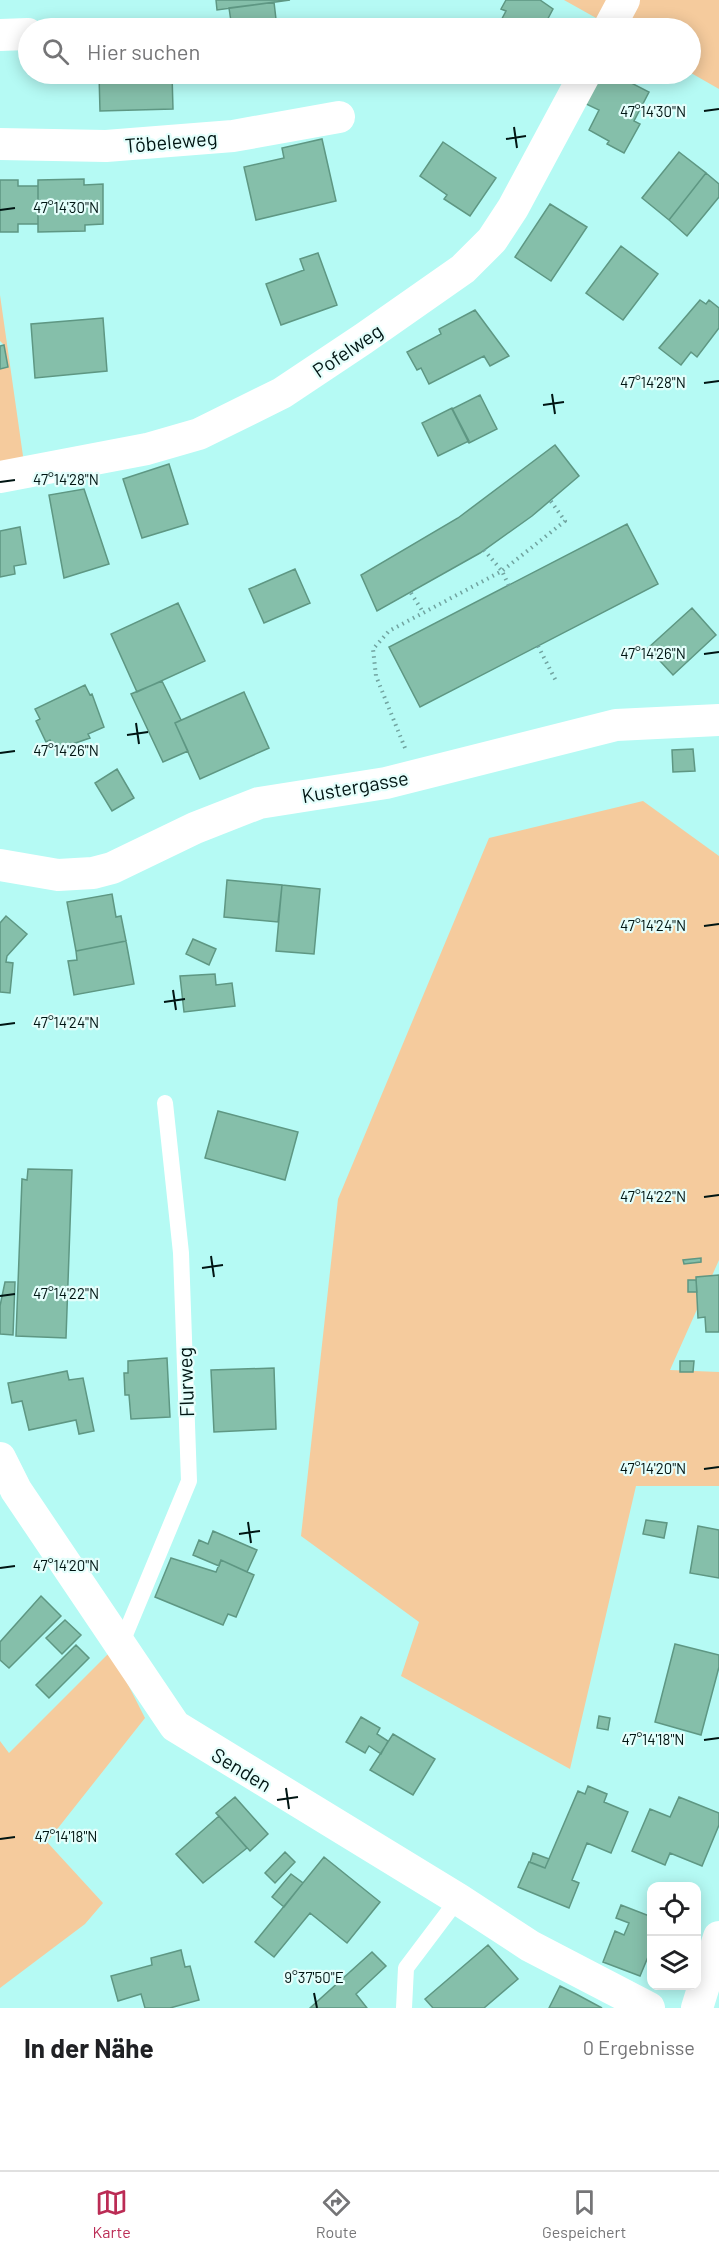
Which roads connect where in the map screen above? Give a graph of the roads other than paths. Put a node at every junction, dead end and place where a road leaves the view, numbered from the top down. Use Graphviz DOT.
graph roads {
  1 [pos="624,0"];
  2 [pos="614,18"];
  3 [pos="18,34"];
  4 [pos="0,35"];
  5 [pos="580,84"];
  6 [pos="339,117"];
  7 [pos="0,144"];
  8 [pos="0,477"];
  9 [pos="713,713"];
  10 [pos="0,865"];
  11 [pos="165,1103"];
  12 [pos="0,1458"];
  13 [pos="120,1648"];
  14 [pos="458,1899"];
  15 [pos="719,1936"];
  16 [pos="404,2008"];
  17 [pos="649,2008"];
  18 [pos="697,2008"];
  1 -- 2 [label="street"];
  3 -- 4 [label="street"];
  5 -- 8 [label="street, Pofelweg"];
  6 -- 7 [label="street, Töbeleweg"];
  9 -- 10 [label="street, Kustergasse"];
  11 -- 13 [label="lane, Flurweg"];
  12 -- 13 [label="street, Senden"];
  13 -- 14 [label="street, Senden"];
  14 -- 16 [label="lane"];
  14 -- 17 [label="street, Senden"];
  15 -- 18 [label="street"];
}
